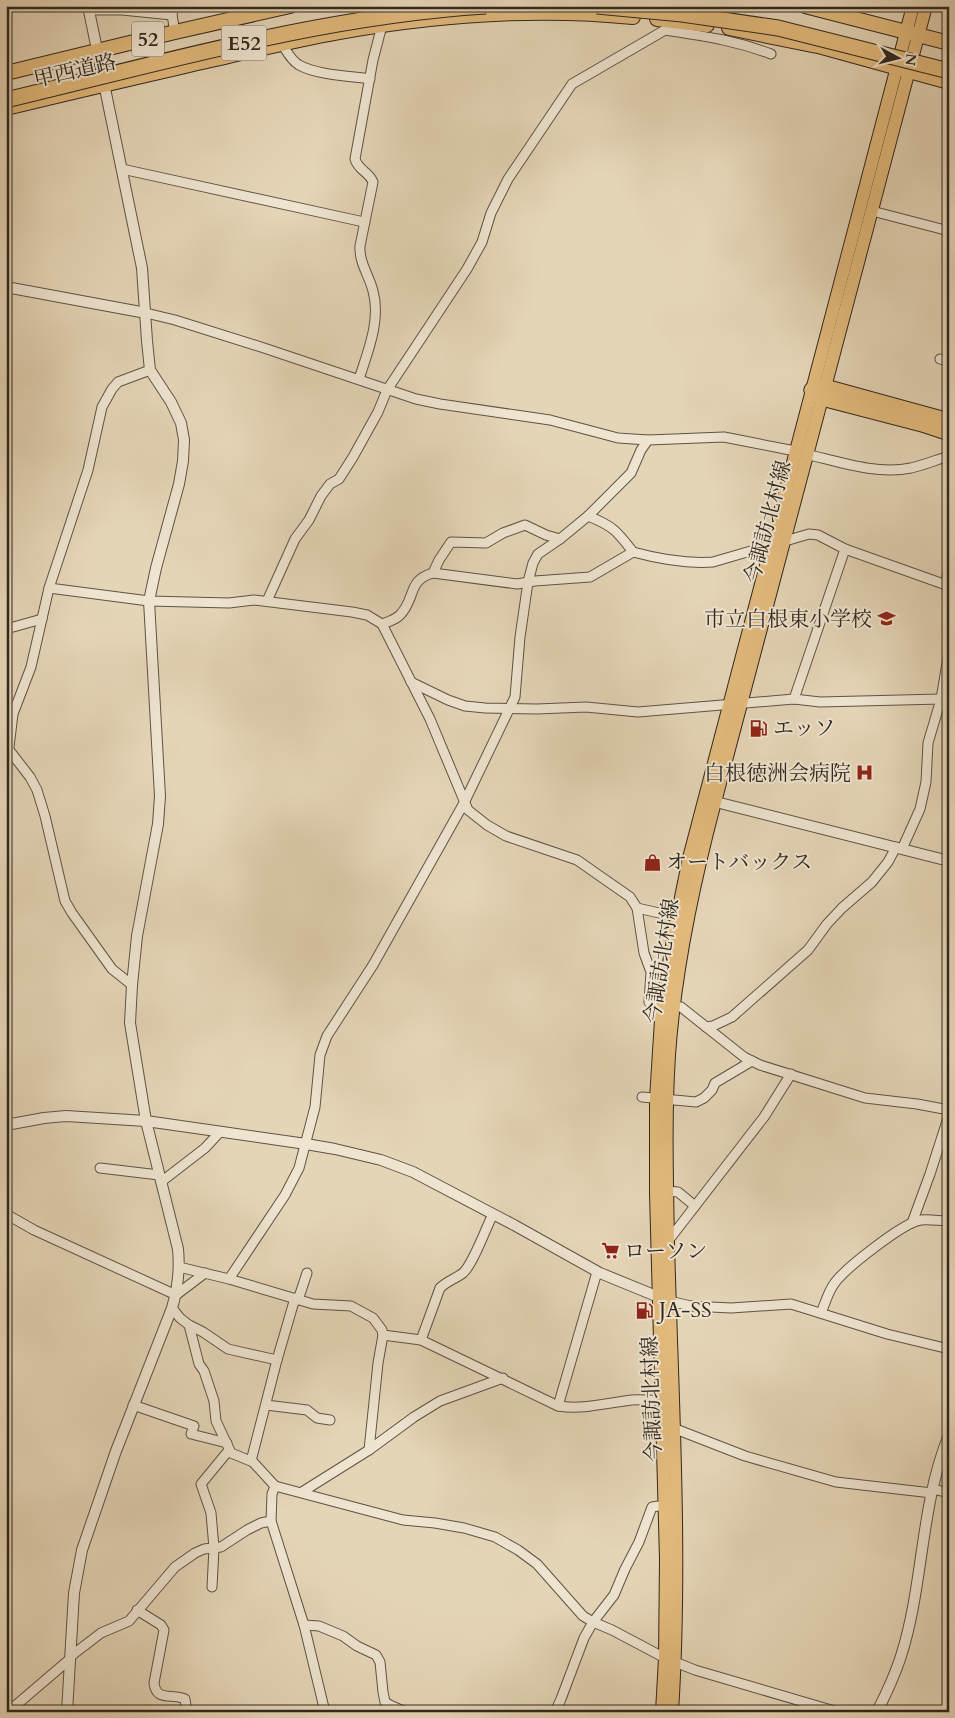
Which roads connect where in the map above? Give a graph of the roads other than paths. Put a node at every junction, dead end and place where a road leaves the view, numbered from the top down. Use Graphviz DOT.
graph roads {
  1 [pos="290,6"];
  2 [pos="387,6"];
  3 [pos="416,6"];
  4 [pos="486,6"];
  5 [pos="596,6"];
  6 [pos="805,6"];
  7 [pos="913,6"];
  8 [pos="926,6"];
  9 [pos="89,8"];
  10 [pos="172,10"];
  11 [pos="669,16"];
  12 [pos="382,25"];
  13 [pos="175,32"];
  14 [pos="912,32"];
  15 [pos="949,43"];
  16 [pos="282,44"];
  17 [pos="870,50"];
  18 [pos="98,51"];
  19 [pos="771,54"];
  20 [pos="949,65"];
  21 [pos="903,69"];
  22 [pos="949,71"];
  23 [pos="6,73"];
  24 [pos="949,75"];
  25 [pos="370,79"];
  26 [pos="949,82"];
  27 [pos="105,84"];
  28 [pos="6,94"];
  29 [pos="6,100"];
  30 [pos="6,108"];
  31 [pos="122,169"];
  32 [pos="872,211"];
  33 [pos="364,222"];
  34 [pos="949,232"];
  35 [pos="6,287"];
  36 [pos="146,313"];
  37 [pos="150,370"];
  38 [pos="360,379"];
  39 [pos="387,390"];
  40 [pos="820,392"];
  41 [pos="949,421"];
  42 [pos="949,433"];
  43 [pos="648,440"];
  44 [pos="801,453"];
  45 [pos="949,456"];
  46 [pos="588,516"];
  47 [pos="560,539"];
  48 [pos="783,540"];
  49 [pos="770,545"];
  50 [pos="845,549"];
  51 [pos="633,552"];
  52 [pos="949,569"];
  53 [pos="433,573"];
  54 [pos="528,582"];
  55 [pos="947,585"];
  56 [pos="49,588"];
  57 [pos="150,601"];
  58 [pos="267,601"];
  59 [pos="42,619"];
  60 [pos="382,624"];
  61 [pos="6,629"];
  62 [pos="949,651"];
  63 [pos="411,682"];
  64 [pos="794,699"];
  65 [pos="941,699"];
  66 [pos="735,703"];
  67 [pos="510,708"];
  68 [pos="8,754"];
  69 [pos="6,772"];
  70 [pos="710,800"];
  71 [pos="464,803"];
  72 [pos="899,848"];
  73 [pos="949,860"];
  74 [pos="637,908"];
  75 [pos="676,917"];
  76 [pos="132,985"];
  77 [pos="668,1005"];
  78 [pos="706,1027"];
  79 [pos="752,1061"];
  80 [pos="791,1074"];
  81 [pos="642,1097"];
  82 [pos="661,1098"];
  83 [pos="949,1110"];
  84 [pos="949,1116"];
  85 [pos="146,1121"];
  86 [pos="6,1125"];
  87 [pos="219,1133"];
  88 [pos="306,1144"];
  89 [pos="100,1168"];
  90 [pos="160,1179"];
  91 [pos="666,1191"];
  92 [pos="694,1206"];
  93 [pos="6,1214"];
  94 [pos="492,1214"];
  95 [pos="949,1222"];
  96 [pos="912,1223"];
  97 [pos="668,1241"];
  98 [pos="180,1267"];
  99 [pos="597,1272"];
  100 [pos="205,1273"];
  101 [pos="307,1273"];
  102 [pos="229,1279"];
  103 [pos="176,1295"];
  104 [pos="297,1299"];
  105 [pos="664,1299"];
  106 [pos="172,1308"];
  107 [pos="821,1313"];
  108 [pos="189,1325"];
  109 [pos="383,1336"];
  110 [pos="422,1340"];
  111 [pos="949,1349"];
  112 [pos="277,1360"];
  113 [pos="502,1378"];
  114 [pos="667,1401"];
  115 [pos="133,1405"];
  116 [pos="266,1406"];
  117 [pos="558,1406"];
  118 [pos="330,1420"];
  119 [pos="673,1428"];
  120 [pos="949,1435"];
  121 [pos="228,1446"];
  122 [pos="369,1450"];
  123 [pos="252,1461"];
  124 [pos="275,1486"];
  125 [pos="932,1491"];
  126 [pos="302,1492"];
  127 [pos="949,1493"];
  128 [pos="664,1504"];
  129 [pos="272,1521"];
  130 [pos="214,1548"];
  131 [pos="212,1587"];
  132 [pos="138,1610"];
  133 [pos="593,1622"];
  134 [pos="304,1625"];
  135 [pos="70,1658"];
  136 [pos="670,1660"];
  137 [pos="8,1712"];
  138 [pos="67,1712"];
  139 [pos="187,1712"];
  140 [pos="325,1712"];
  141 [pos="406,1712"];
  142 [pos="555,1712"];
  143 [pos="662,1712"];
  144 [pos="672,1712"];
  145 [pos="838,1712"];
  146 [pos="877,1712"];
  1 -- 13 [label="highway, 甲西道路 / 52"];
  2 -- 12 [label="street"];
  3 -- 28 [label="highway, E52"];
  4 -- 29 [label="highway, E52, bridge"];
  5 -- 17 [label="highway, bridge"];
  6 -- 14 [label="highway"];
  7 -- 14 [label="main road, 今諏訪北村線"];
  8 -- 14 [label="main road, 今諏訪北村線"];
  9 -- 10 [label="street"];
  9 -- 18 [label="street"];
  10 -- 13 [label="street"];
  11 -- 12 [label="highway, 甲西道路 / 52"];
  11 -- 19 [label="street"];
  11 -- 20 [label="highway"];
  11 -- 21 [label="highway, 甲西道路 / 52"];
  11 -- 39 [label="street"];
  12 -- 16 [label="highway, 甲西道路 / 52"];
  12 -- 25 [label="street"];
  13 -- 18 [label="highway, 甲西道路 / 52"];
  14 -- 15 [label="highway"];
  14 -- 21 [label="main road, 今諏訪北村線"];
  16 -- 25 [label="street"];
  16 -- 27 [label="highway, 甲西道路 / 52"];
  17 -- 22 [label="highway, bridge"];
  17 -- 24 [label="highway, bridge"];
  18 -- 23 [label="highway, 甲西道路 / 52"];
  18 -- 27 [label="street"];
  21 -- 26 [label="highway, 甲西道路 / 52"];
  21 -- 32 [label="main road, 今諏訪北村線"];
  21 -- 40 [label="main road, 今諏訪北村線"];
  25 -- 33 [label="street"];
  27 -- 30 [label="highway, 甲西道路 / 52"];
  27 -- 31 [label="street"];
  31 -- 33 [label="street"];
  31 -- 36 [label="street"];
  32 -- 34 [label="street"];
  32 -- 40 [label="main road, 今諏訪北村線"];
  33 -- 38 [label="street"];
  35 -- 36 [label="street"];
  36 -- 37 [label="street"];
  36 -- 38 [label="street"];
  37 -- 56 [label="street"];
  37 -- 57 [label="street"];
  38 -- 39 [label="street"];
  39 -- 43 [label="street"];
  39 -- 58 [label="street"];
  40 -- 41 [label="highway"];
  40 -- 42 [label="highway"];
  40 -- 44 [label="main road, 今諏訪北村線"];
  43 -- 44 [label="street"];
  43 -- 46 [label="street"];
  44 -- 45 [label="street"];
  44 -- 48 [label="main road, 今諏訪北村線"];
  44 -- 49 [label="main road, 今諏訪北村線"];
  46 -- 47 [label="street"];
  46 -- 51 [label="street"];
  47 -- 53 [label="street"];
  47 -- 54 [label="street"];
  48 -- 49 [label="street"];
  48 -- 50 [label="street"];
  48 -- 66 [label="main road, 今諏訪北村線"];
  49 -- 51 [label="street"];
  49 -- 66 [label="main road, 今諏訪北村線"];
  50 -- 55 [label="street"];
  50 -- 64 [label="street"];
  51 -- 54 [label="street"];
  52 -- 55 [label="street"];
  53 -- 54 [label="street"];
  53 -- 60 [label="street"];
  54 -- 67 [label="street"];
  56 -- 57 [label="street"];
  56 -- 59 [label="street"];
  57 -- 58 [label="street"];
  57 -- 76 [label="street"];
  58 -- 60 [label="street"];
  59 -- 61 [label="street"];
  59 -- 68 [label="street"];
  60 -- 63 [label="street"];
  62 -- 65 [label="street"];
  63 -- 67 [label="street"];
  63 -- 71 [label="street"];
  64 -- 65 [label="street"];
  64 -- 66 [label="street"];
  65 -- 72 [label="street"];
  66 -- 67 [label="street"];
  66 -- 70 [label="main road, 今諏訪北村線"];
  67 -- 71 [label="street"];
  68 -- 69 [label="street"];
  68 -- 76 [label="street"];
  70 -- 72 [label="street"];
  70 -- 75 [label="main road, 今諏訪北村線"];
  70 -- 77 [label="main road, 今諏訪北村線"];
  71 -- 74 [label="street"];
  71 -- 88 [label="street"];
  72 -- 73 [label="street"];
  72 -- 78 [label="street"];
  74 -- 75 [label="street"];
  74 -- 77 [label="street"];
  75 -- 77 [label="main road, 今諏訪北村線"];
  76 -- 85 [label="street"];
  77 -- 78 [label="street"];
  77 -- 82 [label="main road, 今諏訪北村線"];
  78 -- 79 [label="street"];
  79 -- 80 [label="street"];
  79 -- 82 [label="street"];
  80 -- 83 [label="street"];
  80 -- 92 [label="street"];
  81 -- 82 [label="street"];
  82 -- 91 [label="main road, 今諏訪北村線"];
  82 -- 105 [label="main road, 今諏訪北村線"];
  84 -- 96 [label="street"];
  85 -- 86 [label="street"];
  85 -- 87 [label="street"];
  85 -- 90 [label="street"];
  87 -- 88 [label="street"];
  87 -- 90 [label="street"];
  88 -- 94 [label="street"];
  88 -- 102 [label="street"];
  89 -- 90 [label="street"];
  90 -- 98 [label="street"];
  91 -- 92 [label="street"];
  91 -- 97 [label="main road, 今諏訪北村線"];
  92 -- 97 [label="street"];
  93 -- 103 [label="street"];
  94 -- 99 [label="street"];
  94 -- 110 [label="street"];
  95 -- 96 [label="street"];
  96 -- 107 [label="street"];
  97 -- 105 [label="main road, 今諏訪北村線"];
  98 -- 100 [label="street"];
  98 -- 103 [label="street"];
  99 -- 105 [label="street"];
  99 -- 117 [label="street"];
  100 -- 102 [label="street"];
  100 -- 103 [label="street"];
  101 -- 104 [label="street"];
  102 -- 104 [label="street"];
  103 -- 106 [label="street"];
  104 -- 109 [label="street"];
  104 -- 112 [label="street"];
  105 -- 107 [label="street"];
  105 -- 114 [label="main road, 今諏訪北村線"];
  106 -- 108 [label="street"];
  106 -- 115 [label="street"];
  107 -- 111 [label="street"];
  108 -- 112 [label="street"];
  108 -- 121 [label="street"];
  109 -- 110 [label="street"];
  109 -- 122 [label="street"];
  110 -- 113 [label="street"];
  112 -- 116 [label="street"];
  113 -- 117 [label="street"];
  113 -- 122 [label="street"];
  114 -- 117 [label="street"];
  114 -- 119 [label="main road, 今諏訪北村線"];
  114 -- 128 [label="main road, 今諏訪北村線"];
  115 -- 121 [label="street"];
  115 -- 135 [label="street"];
  116 -- 118 [label="street"];
  116 -- 123 [label="street"];
  119 -- 125 [label="street"];
  119 -- 136 [label="main road, 今諏訪北村線"];
  120 -- 125 [label="street"];
  121 -- 123 [label="street"];
  121 -- 130 [label="street"];
  122 -- 126 [label="street"];
  123 -- 124 [label="street"];
  124 -- 126 [label="street"];
  124 -- 129 [label="street"];
  125 -- 127 [label="street"];
  125 -- 146 [label="street"];
  126 -- 133 [label="street"];
  128 -- 133 [label="street"];
  128 -- 136 [label="main road, 今諏訪北村線"];
  129 -- 130 [label="street"];
  129 -- 134 [label="street"];
  130 -- 131 [label="street"];
  130 -- 132 [label="street"];
  132 -- 135 [label="street"];
  132 -- 139 [label="street"];
  133 -- 136 [label="street"];
  133 -- 142 [label="street"];
  134 -- 140 [label="street"];
  134 -- 141 [label="street"];
  135 -- 137 [label="street"];
  135 -- 138 [label="street"];
  136 -- 143 [label="main road, 今諏訪北村線"];
  136 -- 144 [label="main road, 今諏訪北村線"];
  136 -- 145 [label="street"];
}
